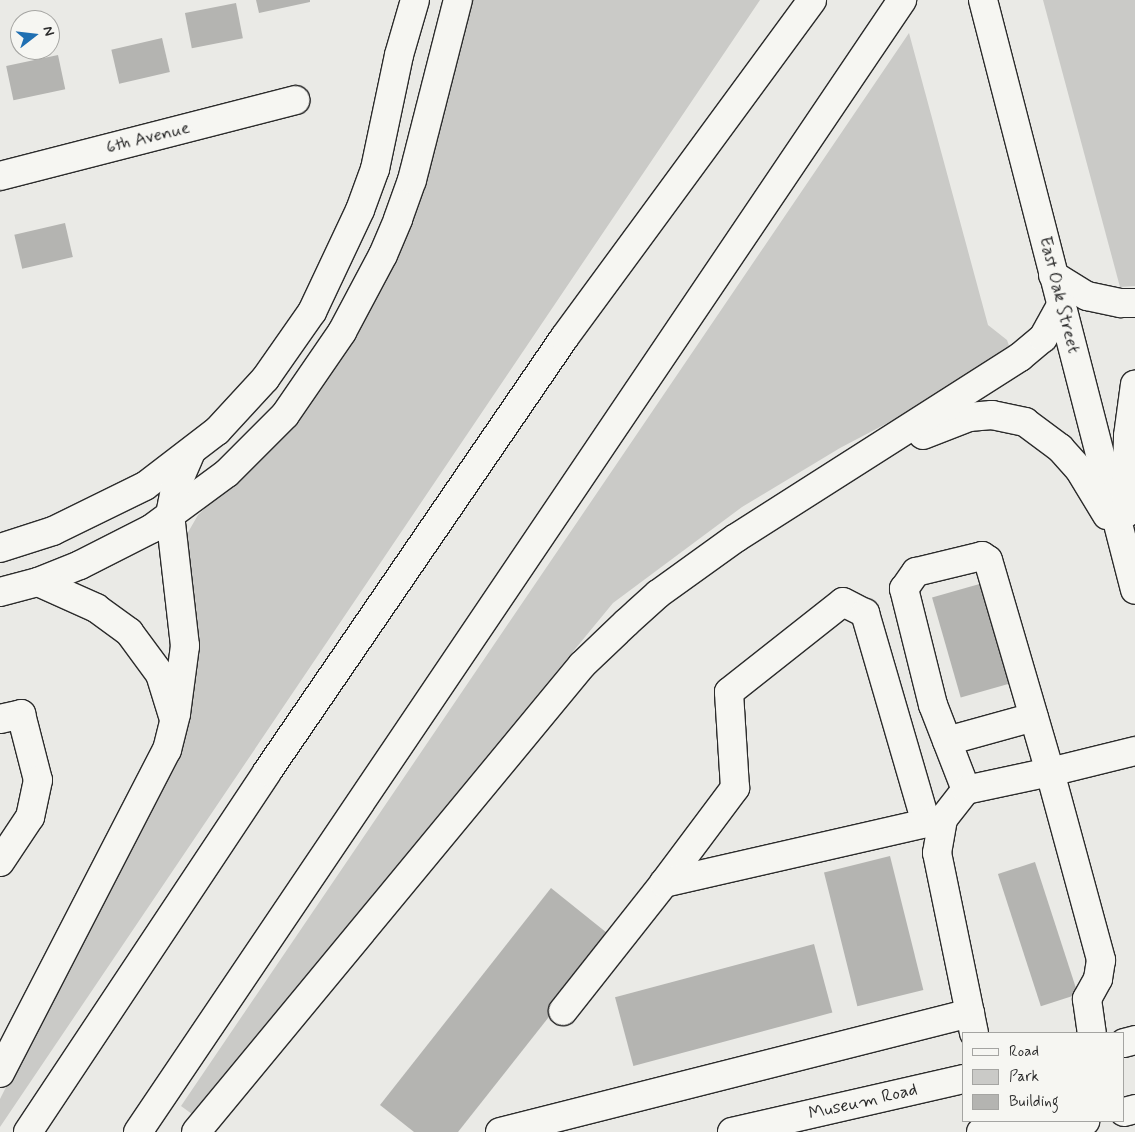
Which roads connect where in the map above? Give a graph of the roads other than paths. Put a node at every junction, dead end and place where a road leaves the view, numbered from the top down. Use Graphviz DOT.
graph roads {
  1 [pos="415,0"];
  2 [pos="458,0"];
  3 [pos="812,0"];
  4 [pos="902,0"];
  5 [pos="983,0"];
  6 [pos="295,100"];
  7 [pos="0,176"];
  8 [pos="1053,275"];
  9 [pos="1135,303"];
  10 [pos="1061,306"];
  11 [pos="1135,384"];
  12 [pos="191,452"];
  13 [pos="832,479"];
  14 [pos="170,515"];
  15 [pos="1130,545"];
  16 [pos="0,548"];
  17 [pos="38,582"];
  18 [pos="1135,590"];
  19 [pos="0,592"];
  20 [pos="1034,717"];
  21 [pos="0,719"];
  22 [pos="947,741"];
  23 [pos="167,750"];
  24 [pos="1135,752"];
  25 [pos="1050,772"];
  26 [pos="966,790"];
  27 [pos="934,820"];
  28 [pos="0,862"];
  29 [pos="664,883"];
  30 [pos="563,1011"];
  31 [pos="972,1023"];
  32 [pos="1092,1032"];
  33 [pos="0,1073"];
  34 [pos="962,1079"];
  35 [pos="1020,1122"];
  36 [pos="1028,1122"];
  37 [pos="1080,1122"];
  38 [pos="28,1132"];
  39 [pos="138,1132"];
  40 [pos="196,1132"];
  41 [pos="500,1132"];
  42 [pos="732,1132"];
  43 [pos="981,1132"];
  1 -- 12 [label="main road"];
  2 -- 14 [label="main road"];
  3 -- 38 [label="main road"];
  4 -- 39 [label="main road"];
  5 -- 8 [label="main road, East Oak Street"];
  6 -- 7 [label="main road, 6th Avenue"];
  8 -- 9 [label="main road"];
  8 -- 10 [label="main road, East Oak Street"];
  10 -- 13 [label="main road"];
  10 -- 15 [label="main road, East Oak Street"];
  11 -- 15 [label="main road"];
  12 -- 14 [label="main road"];
  12 -- 16 [label="main road"];
  13 -- 15 [label="main road"];
  13 -- 40 [label="main road"];
  14 -- 17 [label="main road"];
  14 -- 23 [label="main road"];
  15 -- 18 [label="main road, East Oak Street"];
  17 -- 19 [label="main road"];
  17 -- 23 [label="main road"];
  20 -- 22 [label="main road"];
  20 -- 22 [label="main road"];
  20 -- 25 [label="main road"];
  21 -- 28 [label="main road"];
  22 -- 26 [label="main road"];
  23 -- 33 [label="main road"];
  24 -- 25 [label="main road"];
  25 -- 26 [label="main road"];
  25 -- 32 [label="main road"];
  26 -- 27 [label="main road"];
  27 -- 29 [label="main road"];
  27 -- 29 [label="main road"];
  27 -- 31 [label="main road"];
  29 -- 30 [label="main road"];
  31 -- 41 [label="main road"];
  34 -- 42 [label="main road, Museum Road"];
  35 -- 43 [label="main road"];
  36 -- 37 [label="main road"];
}
